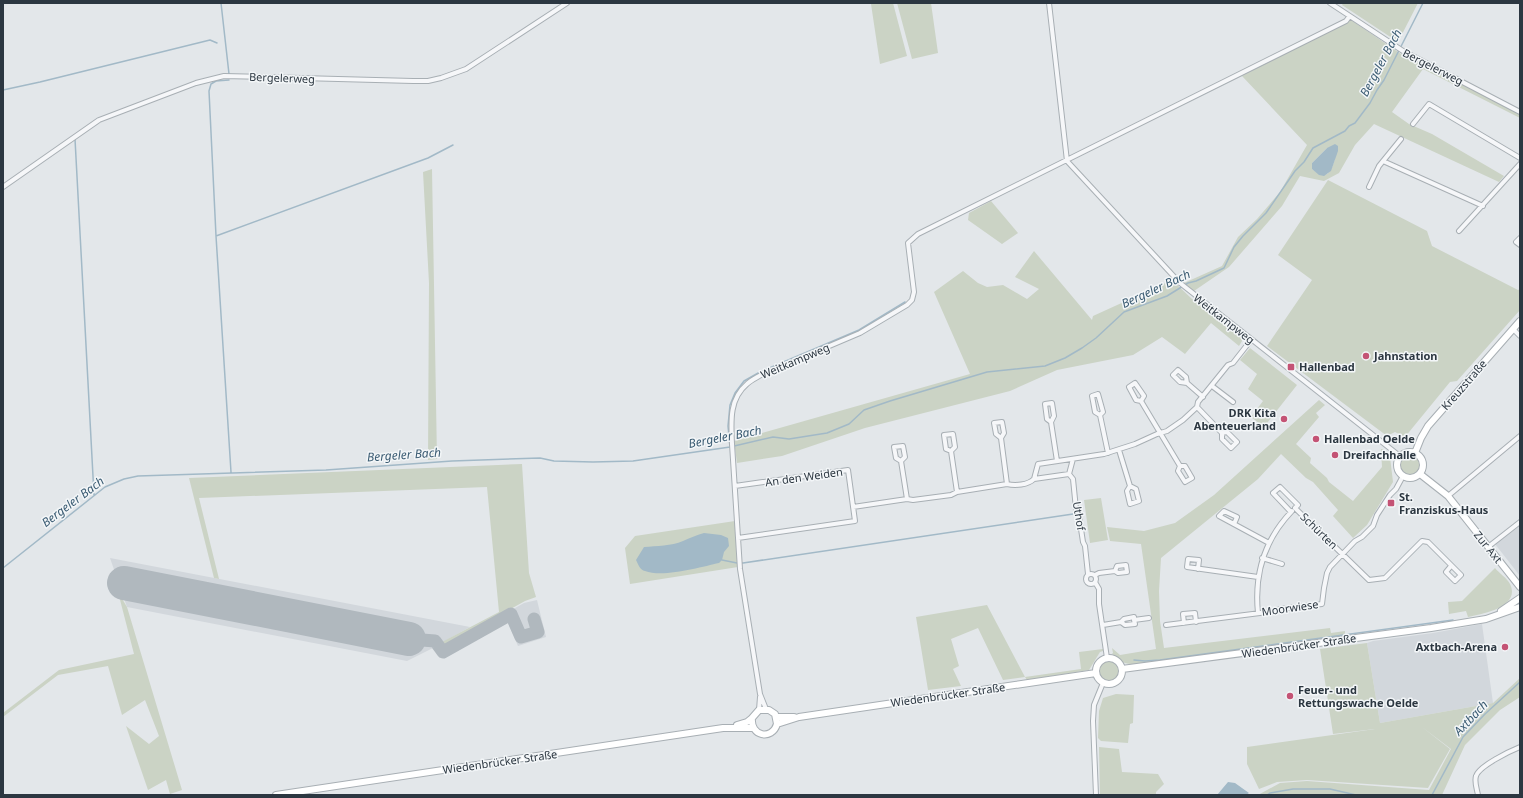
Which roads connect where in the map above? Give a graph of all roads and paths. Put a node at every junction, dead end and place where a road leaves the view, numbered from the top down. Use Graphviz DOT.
graph roads {
  1 [pos="567,3"];
  2 [pos="1050,3"];
  3 [pos="1330,3"];
  4 [pos="1350,16"];
  5 [pos="1520,112"];
  6 [pos="1413,124"];
  7 [pos="1401,139"];
  8 [pos="1520,158"];
  9 [pos="1067,160"];
  10 [pos="1383,161"];
  11 [pos="1520,164"];
  12 [pos="3,187"];
  13 [pos="1369,187"];
  14 [pos="1483,206"];
  15 [pos="1459,231"];
  16 [pos="1520,238"];
  17 [pos="1520,245"];
  18 [pos="1520,321"];
  19 [pos="1513,330"];
  20 [pos="1520,336"];
  21 [pos="1250,340"];
  22 [pos="1187,383"];
  23 [pos="1212,386"];
  24 [pos="1202,397"];
  25 [pos="1142,401"];
  26 [pos="1233,402"];
  27 [pos="1197,407"];
  28 [pos="1100,415"];
  29 [pos="1051,422"];
  30 [pos="1161,433"];
  31 [pos="1222,433"];
  32 [pos="1520,436"];
  33 [pos="1001,438"];
  34 [pos="1119,450"];
  35 [pos="951,451"];
  36 [pos="1108,453"];
  37 [pos="1415,453"];
  38 [pos="1401,457"];
  39 [pos="1073,459"];
  40 [pos="901,461"];
  41 [pos="1057,461"];
  42 [pos="1180,466"];
  43 [pos="1069,474"];
  44 [pos="1420,474"];
  45 [pos="1403,476"];
  46 [pos="1034,479"];
  47 [pos="1007,484"];
  48 [pos="735,486"];
  49 [pos="1130,486"];
  50 [pos="957,492"];
  51 [pos="1448,496"];
  52 [pos="907,499"];
  53 [pos="853,508"];
  54 [pos="1295,508"];
  55 [pos="1291,512"];
  56 [pos="1520,522"];
  57 [pos="1234,524"];
  58 [pos="738,538"];
  59 [pos="1269,542"];
  60 [pos="1488,547"];
  61 [pos="1342,553"];
  62 [pos="1262,558"];
  63 [pos="1282,564"];
  64 [pos="1451,566"];
  65 [pos="1198,569"];
  66 [pos="1115,571"];
  67 [pos="1088,574"];
  68 [pos="1095,575"];
  69 [pos="1258,577"];
  70 [pos="1095,582"];
  71 [pos="1520,587"];
  72 [pos="1520,598"];
  73 [pos="1520,607"];
  74 [pos="1258,613"];
  75 [pos="1149,618"];
  76 [pos="1475,620"];
  77 [pos="1196,622"];
  78 [pos="1184,623"];
  79 [pos="1103,625"];
  80 [pos="1166,626"];
  81 [pos="1107,658"];
  82 [pos="1122,669"];
  83 [pos="1096,673"];
  84 [pos="1103,682"];
  85 [pos="760,694"];
  86 [pos="766,709"];
  87 [pos="759,710"];
  88 [pos="776,717"];
  89 [pos="800,717"];
  90 [pos="752,718"];
  91 [pos="777,724"];
  92 [pos="723,728"];
  93 [pos="753,728"];
  94 [pos="1520,747"];
  95 [pos="276,795"];
  96 [pos="1096,795"];
  97 [pos="1478,795"];
  1 -- 12 [label="street, Bergelerweg"];
  2 -- 9 [label="street"];
  3 -- 4 [label="street, Bergelerweg"];
  4 -- 5 [label="street, Bergelerweg"];
  4 -- 9 [label="street, Weitkampweg"];
  6 -- 8 [label="street"];
  7 -- 10 [label="street"];
  9 -- 21 [label="street, Weitkampweg"];
  9 -- 48 [label="street, Weitkampweg"];
  10 -- 13 [label="street"];
  10 -- 14 [label="street"];
  11 -- 14 [label="street"];
  14 -- 15 [label="street"];
  16 -- 17 [label="street"];
  18 -- 19 [label="street, Kreuzstraße"];
  19 -- 20 [label="street"];
  19 -- 37 [label="street, Kreuzstraße"];
  21 -- 23 [label="street"];
  21 -- 38 [label="street, Weitkampweg"];
  22 -- 24 [label="street"];
  23 -- 24 [label="street"];
  23 -- 26 [label="street"];
  24 -- 27 [label="street"];
  25 -- 30 [label="street"];
  27 -- 30 [label="street"];
  27 -- 31 [label="street"];
  28 -- 28 [label="street"];
  28 -- 36 [label="street"];
  29 -- 41 [label="street"];
  30 -- 34 [label="street"];
  30 -- 42 [label="street"];
  32 -- 51 [label="street"];
  33 -- 47 [label="street"];
  34 -- 36 [label="street"];
  34 -- 49 [label="street"];
  35 -- 50 [label="street"];
  36 -- 39 [label="street"];
  37 -- 38 [label="street"];
  37 -- 44 [label="street"];
  38 -- 45 [label="street"];
  39 -- 41 [label="street"];
  39 -- 43 [label="street"];
  40 -- 52 [label="street"];
  41 -- 46 [label="street"];
  43 -- 46 [label="street"];
  43 -- 67 [label="street, Uthof"];
  44 -- 45 [label="street"];
  44 -- 51 [label="street, Zur Axt"];
  45 -- 61 [label="street, Moorwiese"];
  46 -- 47 [label="street"];
  47 -- 50 [label="street"];
  48 -- 53 [label="street, An den Weiden"];
  48 -- 58 [label="street, Weitkampweg"];
  50 -- 52 [label="street"];
  51 -- 60 [label="street, Zur Axt"];
  52 -- 53 [label="street"];
  53 -- 58 [label="street, An den Weiden"];
  54 -- 55 [label="street, Schürten"];
  54 -- 55 [label="street, Schürten"];
  54 -- 61 [label="street, Schürten"];
  55 -- 59 [label="street, Schürten"];
  56 -- 60 [label="street"];
  57 -- 59 [label="street"];
  58 -- 85 [label="street, Weitkampweg"];
  59 -- 62 [label="street, Schürten"];
  60 -- 71 [label="street, Zur Axt"];
  61 -- 64 [label="street, Schürten"];
  61 -- 74 [label="street, Moorwiese"];
  62 -- 63 [label="street"];
  62 -- 69 [label="street, Schürten"];
  65 -- 69 [label="street"];
  66 -- 68 [label="street"];
  67 -- 68 [label="street"];
  67 -- 70 [label="street"];
  68 -- 70 [label="street"];
  69 -- 74 [label="street, Schürten"];
  70 -- 79 [label="street"];
  72 -- 76 [label="street, Wiedenbrücker Straße"];
  73 -- 76 [label="street, Wiedenbrücker Straße"];
  74 -- 77 [label="street, Moorwiese"];
  75 -- 79 [label="street"];
  76 -- 82 [label="street, Wiedenbrücker Straße"];
  77 -- 78 [label="street, Moorwiese"];
  77 -- 78 [label="street"];
  78 -- 80 [label="street, Moorwiese"];
  79 -- 81 [label="street"];
  81 -- 82 [label="street"];
  81 -- 83 [label="street"];
  82 -- 84 [label="street"];
  83 -- 84 [label="street"];
  83 -- 89 [label="street, Wiedenbrücker Straße"];
  84 -- 96 [label="street"];
  85 -- 86 [label="street"];
  85 -- 87 [label="street"];
  86 -- 87 [label="street"];
  86 -- 88 [label="street"];
  87 -- 90 [label="street"];
  88 -- 89 [label="street"];
  88 -- 91 [label="street"];
  89 -- 91 [label="street"];
  90 -- 92 [label="street"];
  90 -- 93 [label="street"];
  91 -- 93 [label="street"];
  92 -- 93 [label="street"];
  92 -- 95 [label="street, Wiedenbrücker Straße"];
  94 -- 97 [label="street"];
}
